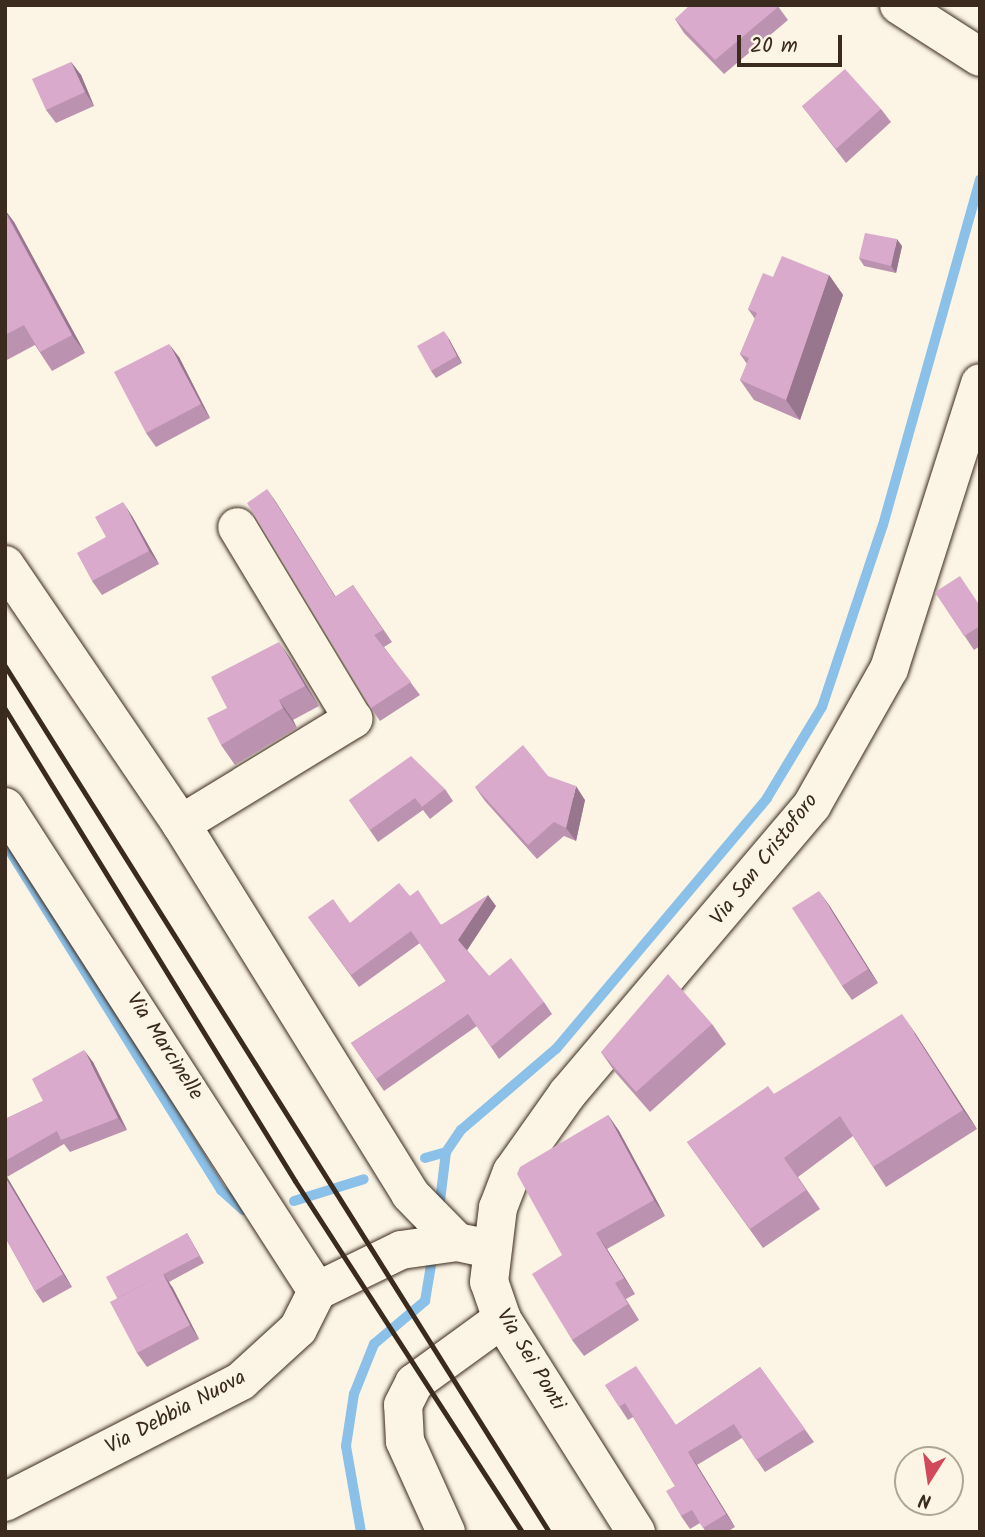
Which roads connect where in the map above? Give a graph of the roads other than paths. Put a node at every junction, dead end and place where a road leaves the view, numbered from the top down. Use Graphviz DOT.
graph roads {
  1 [pos="899,5"];
  2 [pos="980,57"];
  3 [pos="980,383"];
  4 [pos="237,527"];
  5 [pos="5,565"];
  6 [pos="5,807"];
  7 [pos="181,824"];
  8 [pos="512,1172"];
  9 [pos="473,1245"];
  10 [pos="317,1291"];
  11 [pos="502,1319"];
  12 [pos="5,1502"];
  13 [pos="446,1532"];
  14 [pos="636,1532"];
  1 -- 2 [label="street"];
  3 -- 8 [label="street, Via San Cristoforo"];
  4 -- 7 [label="street"];
  5 -- 7 [label="street"];
  6 -- 10 [label="street, Via Marcinelle"];
  7 -- 9 [label="street"];
  8 -- 9 [label="street, Via Sei Ponti"];
  9 -- 10 [label="street"];
  9 -- 11 [label="street, Via Sei Ponti"];
  10 -- 12 [label="street, Via Debbia Nuova"];
  11 -- 13 [label="street"];
  11 -- 14 [label="street, Via Sei Ponti"];
}
